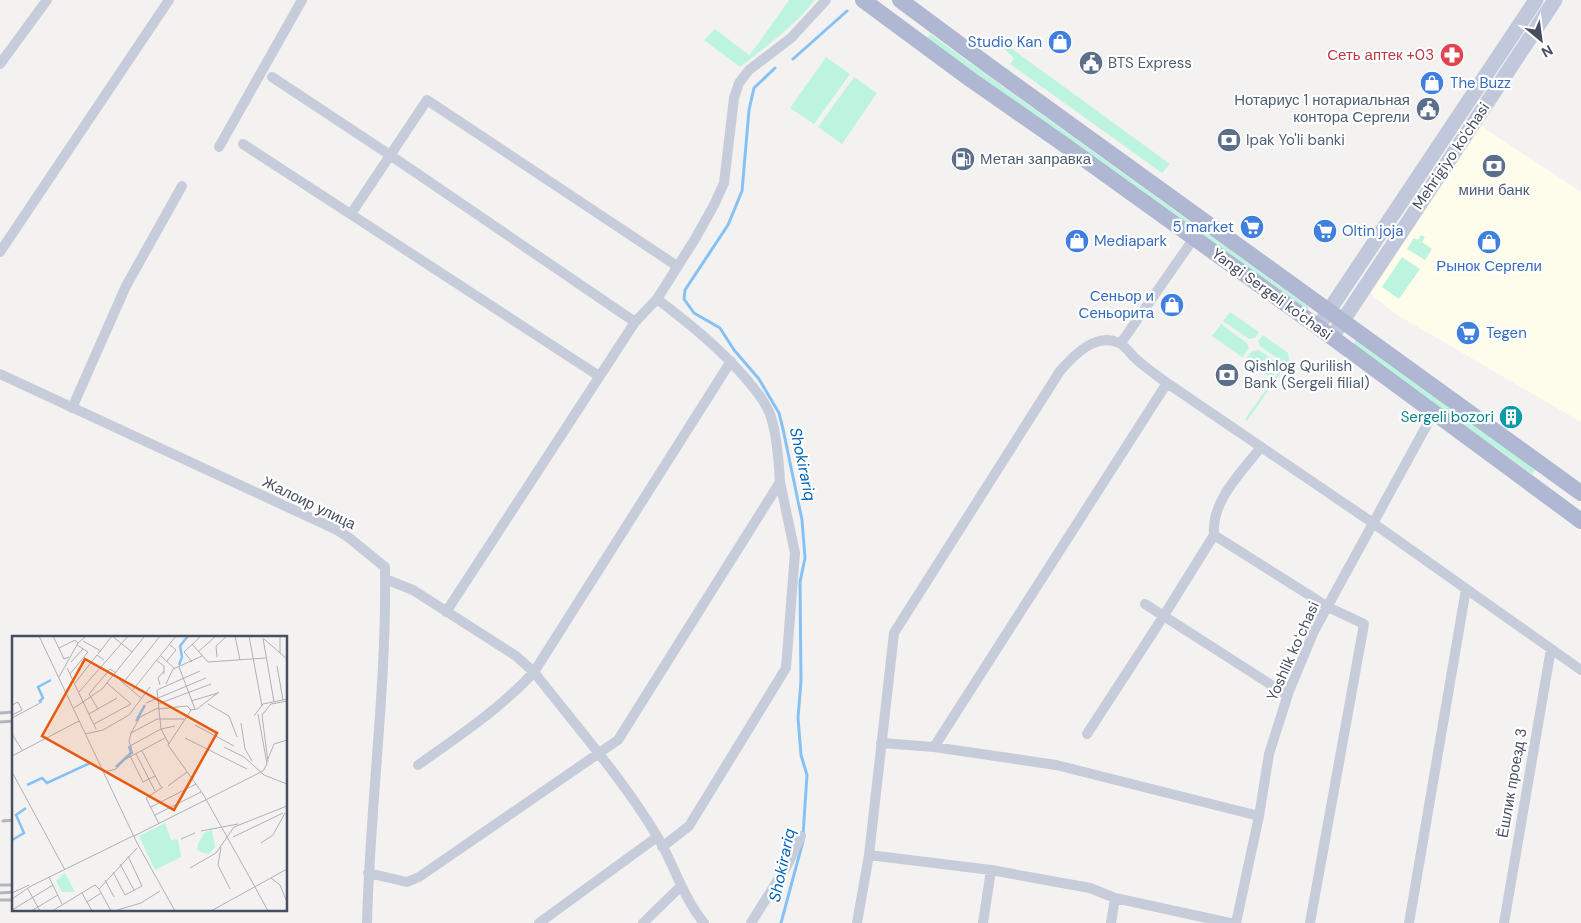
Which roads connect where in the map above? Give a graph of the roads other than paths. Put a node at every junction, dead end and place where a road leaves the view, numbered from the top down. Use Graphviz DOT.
graph roads {
  1 [pos="47,0"];
  2 [pos="168,0"];
  3 [pos="302,0"];
  4 [pos="826,0"];
  5 [pos="863,0"];
  6 [pos="900,0"];
  7 [pos="1536,0"];
  8 [pos="1555,0"];
  9 [pos="922,16"];
  10 [pos="910,35"];
  11 [pos="0,64"];
  12 [pos="272,78"];
  13 [pos="244,144"];
  14 [pos="219,147"];
  15 [pos="390,155"];
  16 [pos="182,186"];
  17 [pos="351,214"];
  18 [pos="1194,238"];
  19 [pos="0,252"];
  20 [pos="677,266"];
  21 [pos="657,299"];
  22 [pos="1328,311"];
  23 [pos="1342,321"];
  24 [pos="635,322"];
  25 [pos="1318,327"];
  26 [pos="1332,337"];
  27 [pos="1121,343"];
  28 [pos="731,360"];
  29 [pos="0,374"];
  30 [pos="600,376"];
  31 [pos="1166,383"];
  32 [pos="72,408"];
  33 [pos="1434,412"];
  34 [pos="1261,447"];
  35 [pos="1560,478"];
  36 [pos="780,482"];
  37 [pos="1581,493"];
  38 [pos="1547,496"];
  39 [pos="1581,520"];
  40 [pos="1373,523"];
  41 [pos="1214,535"];
  42 [pos="385,579"];
  43 [pos="1466,589"];
  44 [pos="1145,604"];
  45 [pos="1328,607"];
  46 [pos="446,612"];
  47 [pos="1163,617"];
  48 [pos="1551,649"];
  49 [pos="1581,670"];
  50 [pos="534,672"];
  51 [pos="1287,695"];
  52 [pos="1087,734"];
  53 [pos="881,743"];
  54 [pos="934,747"];
  55 [pos="598,754"];
  56 [pos="418,765"];
  57 [pos="1259,816"];
  58 [pos="801,836"];
  59 [pos="657,837"];
  60 [pos="662,847"];
  61 [pos="869,854"];
  62 [pos="991,870"];
  63 [pos="368,873"];
  64 [pos="681,886"];
  65 [pos="1116,898"];
  66 [pos="367,923"];
  67 [pos="539,923"];
  68 [pos="643,923"];
  69 [pos="704,923"];
  70 [pos="751,923"];
  71 [pos="857,923"];
  72 [pos="983,923"];
  73 [pos="1111,923"];
  74 [pos="1230,923"];
  75 [pos="1236,923"];
  76 [pos="1310,923"];
  77 [pos="1409,923"];
  78 [pos="1504,923"];
  1 -- 11 [label="street"];
  2 -- 19 [label="street"];
  3 -- 14 [label="street"];
  4 -- 20 [label="street"];
  5 -- 10 [label="main road, Yangi Sergeli ko'chasi"];
  6 -- 9 [label="main road, Yangi Sergeli ko'chasi"];
  7 -- 22 [label="main road, Mehrigiyo ko'chasi"];
  8 -- 23 [label="main road, Mehrigiyo ko'chasi"];
  9 -- 10 [label="main road"];
  9 -- 22 [label="main road, Yangi Sergeli ko'chasi"];
  10 -- 18 [label="main road, Yangi Sergeli ko'chasi"];
  12 -- 15 [label="street"];
  13 -- 17 [label="street"];
  15 -- 17 [label="street"];
  15 -- 20 [label="street"];
  15 -- 24 [label="street"];
  16 -- 32 [label="street"];
  17 -- 30 [label="street"];
  18 -- 25 [label="main road, Yangi Sergeli ko'chasi"];
  18 -- 27 [label="street"];
  20 -- 21 [label="street"];
  21 -- 24 [label="street"];
  21 -- 28 [label="street"];
  22 -- 23 [label="main road, Yangi Sergeli ko'chasi"];
  22 -- 25 [label="main road, Mehrigiyo ko'chasi"];
  23 -- 26 [label="main road, Mehrigiyo ko'chasi"];
  23 -- 35 [label="main road, Yangi Sergeli ko'chasi"];
  24 -- 30 [label="street"];
  25 -- 26 [label="main road, Yangi Sergeli ko'chasi"];
  26 -- 33 [label="main road, Yangi Sergeli ko'chasi"];
  27 -- 31 [label="street"];
  27 -- 53 [label="street"];
  28 -- 36 [label="street"];
  28 -- 50 [label="street"];
  29 -- 32 [label="street, Жалоир улица"];
  30 -- 46 [label="street"];
  31 -- 34 [label="street"];
  31 -- 54 [label="street"];
  32 -- 42 [label="street, Жалоир улица"];
  33 -- 38 [label="main road, Yangi Sergeli ko'chasi"];
  33 -- 40 [label="street, Yoshlik koʻchasi"];
  34 -- 40 [label="street"];
  34 -- 41 [label="street"];
  35 -- 37 [label="main road, Yangi Sergeli ko'chasi"];
  35 -- 38 [label="main road"];
  36 -- 55 [label="street"];
  36 -- 60 [label="street"];
  38 -- 39 [label="main road, Yangi Sergeli ko'chasi"];
  40 -- 43 [label="street"];
  40 -- 45 [label="street, Yoshlik koʻchasi"];
  41 -- 45 [label="street"];
  41 -- 47 [label="street"];
  42 -- 46 [label="street"];
  42 -- 63 [label="street, Жалоир улица"];
  43 -- 48 [label="street"];
  43 -- 77 [label="street"];
  44 -- 47 [label="street"];
  45 -- 51 [label="street, Yoshlik koʻchasi"];
  45 -- 76 [label="street"];
  46 -- 50 [label="street"];
  47 -- 51 [label="street"];
  47 -- 52 [label="street"];
  48 -- 49 [label="street"];
  48 -- 78 [label="street, Ёшлик проезд 3"];
  50 -- 55 [label="street"];
  50 -- 56 [label="street"];
  51 -- 57 [label="street, Yoshlik koʻchasi"];
  53 -- 54 [label="street"];
  53 -- 61 [label="street"];
  54 -- 57 [label="street"];
  55 -- 59 [label="street"];
  55 -- 63 [label="street"];
  57 -- 75 [label="street, Yoshlik koʻchasi"];
  58 -- 70 [label="street"];
  59 -- 60 [label="street"];
  59 -- 67 [label="street"];
  60 -- 64 [label="street"];
  61 -- 62 [label="street"];
  61 -- 71 [label="street"];
  62 -- 65 [label="street"];
  62 -- 72 [label="street"];
  63 -- 66 [label="street, Жалоир улица"];
  64 -- 68 [label="street"];
  64 -- 69 [label="street"];
  65 -- 73 [label="street"];
  65 -- 74 [label="street"];
}
